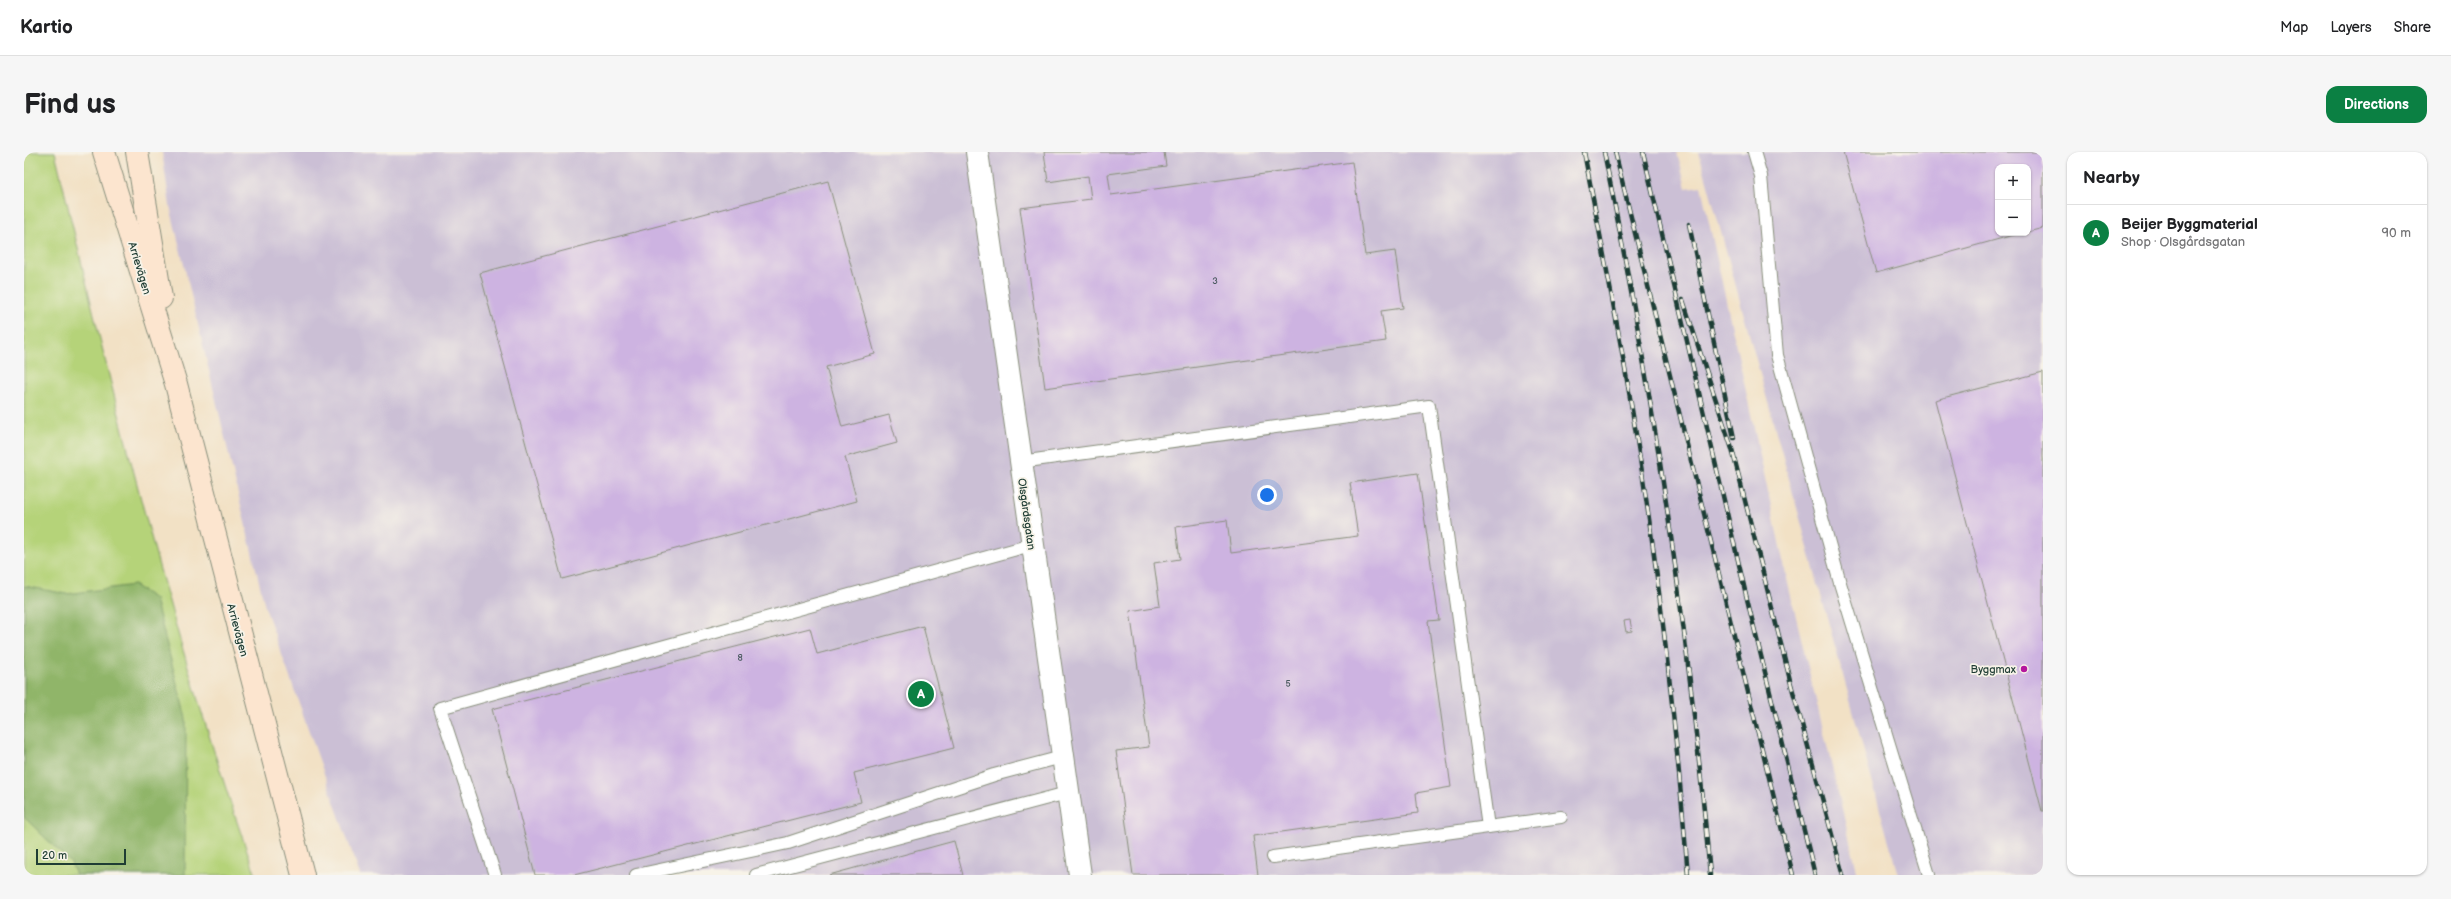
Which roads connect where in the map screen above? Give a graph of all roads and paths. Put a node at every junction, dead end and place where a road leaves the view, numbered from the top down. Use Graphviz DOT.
graph roads {
  1 [pos="104,152"];
  2 [pos="137,152"];
  3 [pos="977,152"];
  4 [pos="1754,152"];
  5 [pos="176,384"];
  6 [pos="1020,462"];
  7 [pos="1031,545"];
  8 [pos="1062,757"];
  9 [pos="1067,793"];
  10 [pos="1560,817"];
  11 [pos="1488,827"];
  12 [pos="1273,857"];
  13 [pos="303,875"];
  14 [pos="495,875"];
  15 [pos="636,875"];
  16 [pos="756,875"];
  17 [pos="1080,875"];
  18 [pos="1929,875"];
  1 -- 5 [label="main road, Arrievägen"];
  2 -- 5 [label="main road, Arrievägen"];
  3 -- 6 [label="street, Olsgårdsgatan"];
  4 -- 18 [label="lane"];
  5 -- 13 [label="main road, Arrievägen"];
  6 -- 7 [label="street, Olsgårdsgatan"];
  6 -- 11 [label="lane"];
  7 -- 8 [label="street, Olsgårdsgatan"];
  7 -- 14 [label="lane"];
  8 -- 9 [label="street, Olsgårdsgatan"];
  8 -- 15 [label="lane"];
  9 -- 16 [label="lane"];
  9 -- 17 [label="street, Olsgårdsgatan"];
  10 -- 11 [label="lane"];
  11 -- 12 [label="lane"];
}
